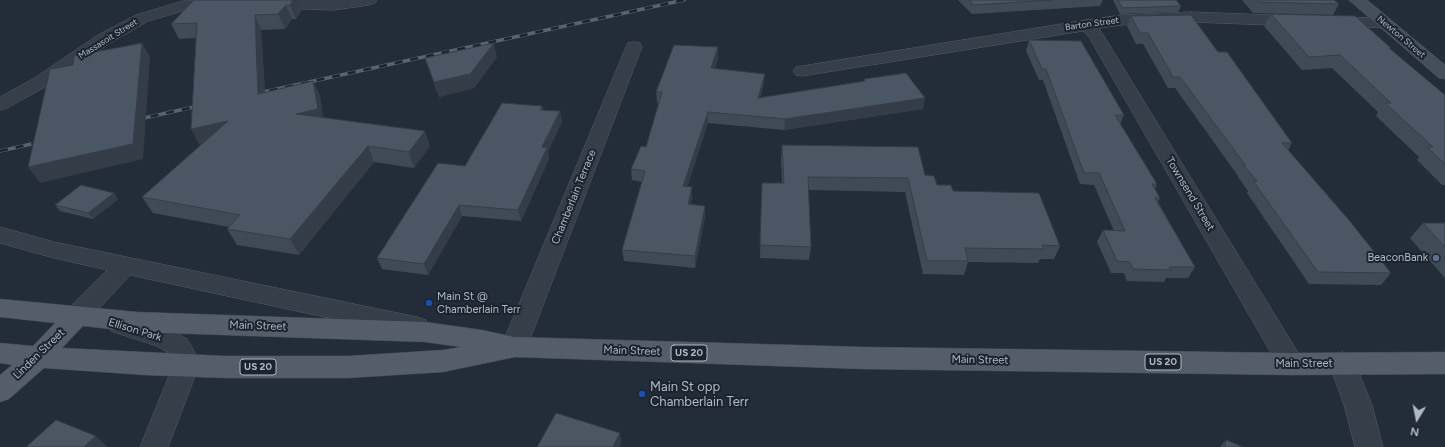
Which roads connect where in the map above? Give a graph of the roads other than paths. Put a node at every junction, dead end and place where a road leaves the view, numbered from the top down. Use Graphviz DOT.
graph roads {
  1 [pos="369,0"];
  2 [pos="1357,0"];
  3 [pos="1385,23"];
  4 [pos="1086,25"];
  5 [pos="634,47"];
  6 [pos="802,71"];
  7 [pos="1445,74"];
  8 [pos="0,104"];
  9 [pos="0,235"];
  10 [pos="125,265"];
  11 [pos="0,308"];
  12 [pos="77,316"];
  13 [pos="458,336"];
  14 [pos="514,347"];
  15 [pos="0,353"];
  16 [pos="38,357"];
  17 [pos="1342,363"];
  18 [pos="1445,363"];
  19 [pos="1292,364"];
  20 [pos="186,366"];
  21 [pos="0,391"];
  22 [pos="154,447"];
  23 [pos="1369,447"];
  1 -- 8 [label="street, Massasoit Street"];
  2 -- 3 [label="main road, Newton Street"];
  3 -- 4 [label="street, Barton Street"];
  3 -- 7 [label="main road, Newton Street"];
  4 -- 6 [label="street, Barton Street"];
  4 -- 19 [label="street, Townsend Street"];
  5 -- 14 [label="street, Chamberlain Terrace"];
  9 -- 10 [label="street"];
  10 -- 12 [label="street"];
  10 -- 13 [label="street"];
  11 -- 12 [label="main road, Main Street / US 20"];
  12 -- 13 [label="main road, Main Street / US 20"];
  12 -- 16 [label="main road, Linden Street"];
  12 -- 20 [label="street, Ellison Park"];
  13 -- 14 [label="main road, Main Street / US 20"];
  14 -- 19 [label="main road, Main Street / US 20"];
  14 -- 20 [label="main road, Main Street / US 20"];
  15 -- 16 [label="main road, Main Street / US 20"];
  16 -- 20 [label="main road, Main Street / US 20"];
  16 -- 21 [label="main road, Linden Street"];
  17 -- 18 [label="main road, Main Street / US 20"];
  17 -- 19 [label="main road, Main Street / US 20"];
  17 -- 23 [label="street"];
  20 -- 22 [label="street"];
}
